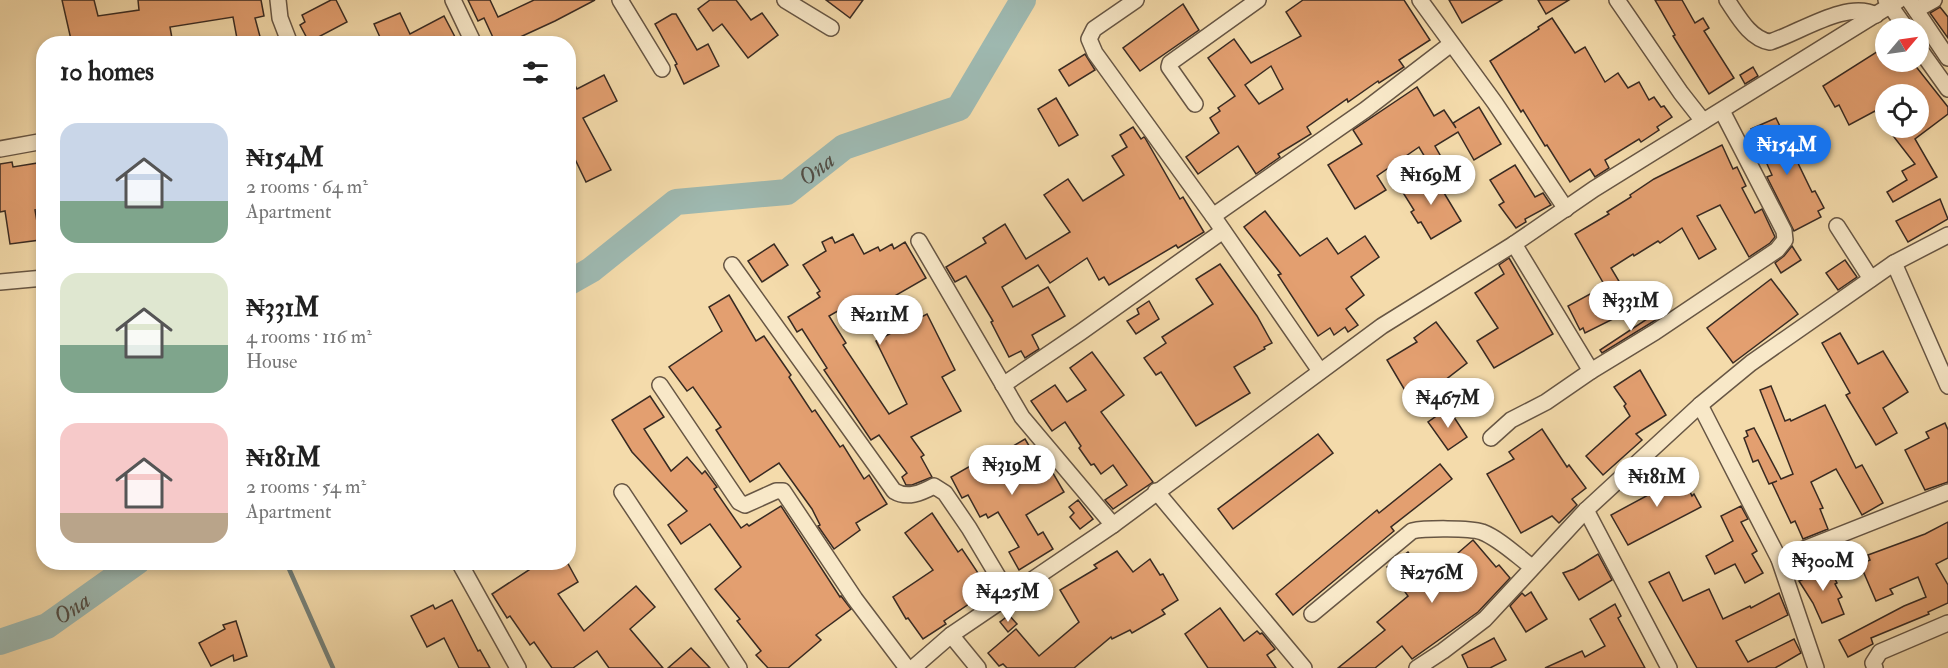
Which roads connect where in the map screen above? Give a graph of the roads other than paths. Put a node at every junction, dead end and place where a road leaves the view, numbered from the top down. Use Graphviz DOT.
graph roads {
  1 [pos="278,0"];
  2 [pos="453,0"];
  3 [pos="620,0"];
  4 [pos="785,0"];
  5 [pos="1136,0"];
  6 [pos="1258,0"];
  7 [pos="1420,0"];
  8 [pos="1617,0"];
  9 [pos="1727,0"];
  10 [pos="1934,0"];
  11 [pos="1892,2"];
  12 [pos="1912,5"];
  13 [pos="1876,15"];
  14 [pos="1901,18"];
  15 [pos="831,28"];
  16 [pos="287,36"];
  17 [pos="470,36"];
  18 [pos="1451,44"];
  19 [pos="1948,58"];
  20 [pos="1929,62"];
  21 [pos="662,69"];
  22 [pos="1948,89"];
  23 [pos="1195,104"];
  24 [pos="1722,111"];
  25 [pos="1703,121"];
  26 [pos="36,142"];
  27 [pos="0,149"];
  28 [pos="1566,209"];
  29 [pos="1213,216"];
  30 [pos="1837,226"];
  31 [pos="1223,231"];
  32 [pos="1948,235"];
  33 [pos="919,241"];
  34 [pos="1514,244"];
  35 [pos="1894,263"];
  36 [pos="732,265"];
  37 [pos="36,279"];
  38 [pos="1871,279"];
  39 [pos="0,282"];
  40 [pos="1320,371"];
  41 [pos="1591,371"];
  42 [pos="660,385"];
  43 [pos="1003,385"];
  44 [pos="1948,386"];
  45 [pos="1700,405"];
  46 [pos="1491,438"];
  47 [pos="1156,491"];
  48 [pos="622,492"];
  49 [pos="1948,492"];
  50 [pos="1586,510"];
  51 [pos="1113,525"];
  52 [pos="1779,559"];
  53 [pos="1532,567"];
  54 [pos="463,570"];
  55 [pos="1009,595"];
  56 [pos="1312,614"];
  57 [pos="1948,623"];
  58 [pos="951,635"];
  59 [pos="518,668"];
  60 [pos="739,668"];
  61 [pos="907,668"];
  62 [pos="913,668"];
  63 [pos="978,668"];
  64 [pos="1304,668"];
  65 [pos="1417,668"];
  66 [pos="1669,668"];
  67 [pos="1816,668"];
  68 [pos="1875,668"];
  1 -- 16 [label="street"];
  2 -- 17 [label="street"];
  3 -- 21 [label="street"];
  4 -- 15 [label="street"];
  5 -- 29 [label="street"];
  6 -- 23 [label="street"];
  7 -- 18 [label="street"];
  8 -- 25 [label="street"];
  9 -- 13 [label="street"];
  10 -- 12 [label="street"];
  11 -- 13 [label="street"];
  11 -- 14 [label="street"];
  12 -- 19 [label="street"];
  13 -- 24 [label="street"];
  18 -- 28 [label="street"];
  18 -- 29 [label="street"];
  20 -- 22 [label="street"];
  24 -- 25 [label="street"];
  24 -- 41 [label="street"];
  25 -- 28 [label="street"];
  26 -- 27 [label="street"];
  28 -- 34 [label="street"];
  29 -- 31 [label="street"];
  30 -- 38 [label="street"];
  31 -- 40 [label="street"];
  31 -- 43 [label="street"];
  32 -- 35 [label="street"];
  33 -- 43 [label="street"];
  34 -- 40 [label="street"];
  34 -- 41 [label="street"];
  35 -- 38 [label="street"];
  35 -- 44 [label="street"];
  36 -- 55 [label="street"];
  37 -- 39 [label="street"];
  38 -- 45 [label="street"];
  40 -- 47 [label="street"];
  41 -- 46 [label="street"];
  42 -- 61 [label="street"];
  43 -- 51 [label="street"];
  45 -- 50 [label="street"];
  45 -- 52 [label="street"];
  47 -- 51 [label="street"];
  47 -- 64 [label="street"];
  48 -- 60 [label="street"];
  49 -- 52 [label="street"];
  50 -- 53 [label="street"];
  50 -- 66 [label="street"];
  51 -- 55 [label="street"];
  52 -- 67 [label="street"];
  53 -- 56 [label="street"];
  53 -- 65 [label="street"];
  54 -- 59 [label="street"];
  55 -- 58 [label="street"];
  57 -- 68 [label="street"];
  58 -- 62 [label="street"];
  58 -- 63 [label="street"];
}
